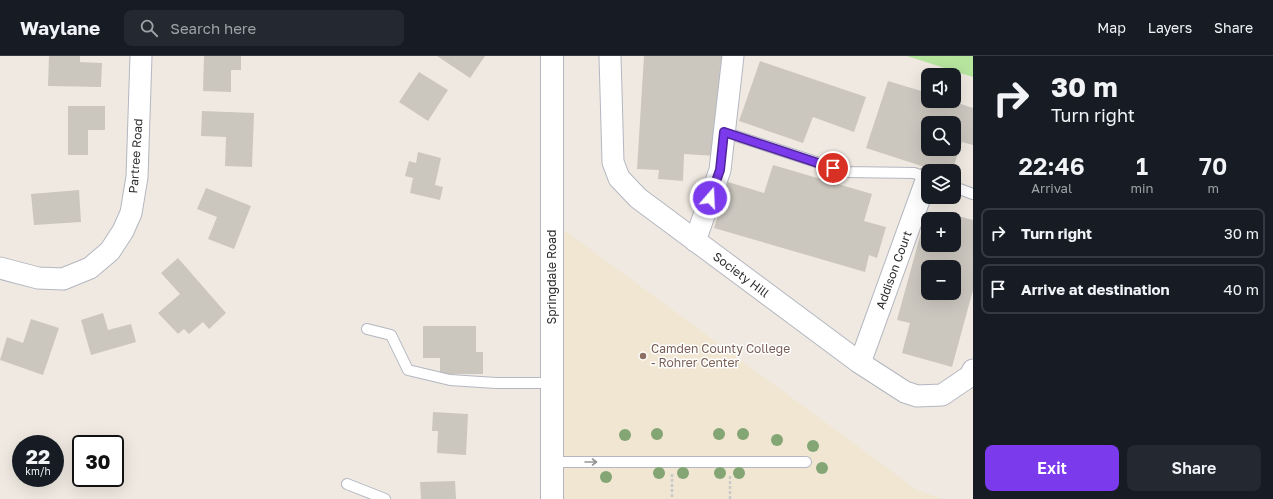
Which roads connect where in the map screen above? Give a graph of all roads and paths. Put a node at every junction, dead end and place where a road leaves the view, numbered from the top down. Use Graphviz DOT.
graph roads {
  1 [pos="141,56"];
  2 [pos="552,56"];
  3 [pos="610,56"];
  4 [pos="733,56"];
  5 [pos="724,132"];
  6 [pos="921,176"];
  7 [pos="961,190"];
  8 [pos="973,194"];
  9 [pos="921,197"];
  10 [pos="695,240"];
  11 [pos="0,268"];
  12 [pos="367,329"];
  13 [pos="860,363"];
  14 [pos="973,370"];
  15 [pos="552,383"];
  16 [pos="552,462"];
  17 [pos="672,462"];
  18 [pos="730,462"];
  19 [pos="806,462"];
  20 [pos="346,484"];
  21 [pos="385,499"];
  22 [pos="552,499"];
  23 [pos="672,499"];
  24 [pos="730,499"];
  1 -- 11 [label="street, Partree Road"];
  2 -- 15 [label="main road, Springdale Road"];
  3 -- 10 [label="street, Society Hill"];
  4 -- 5 [label="street"];
  5 -- 6 [label="lane"];
  5 -- 10 [label="street"];
  7 -- 8 [label="lane"];
  9 -- 13 [label="street, Addison Court"];
  10 -- 13 [label="street, Society Hill"];
  12 -- 15 [label="lane"];
  13 -- 14 [label="street, Society Hill"];
  15 -- 16 [label="main road, Springdale Road"];
  16 -- 17 [label="lane, one-way"];
  16 -- 22 [label="main road, Springdale Road"];
  17 -- 18 [label="lane"];
  17 -- 23 [label="path"];
  18 -- 19 [label="lane"];
  18 -- 24 [label="path"];
  20 -- 21 [label="lane"];
}
